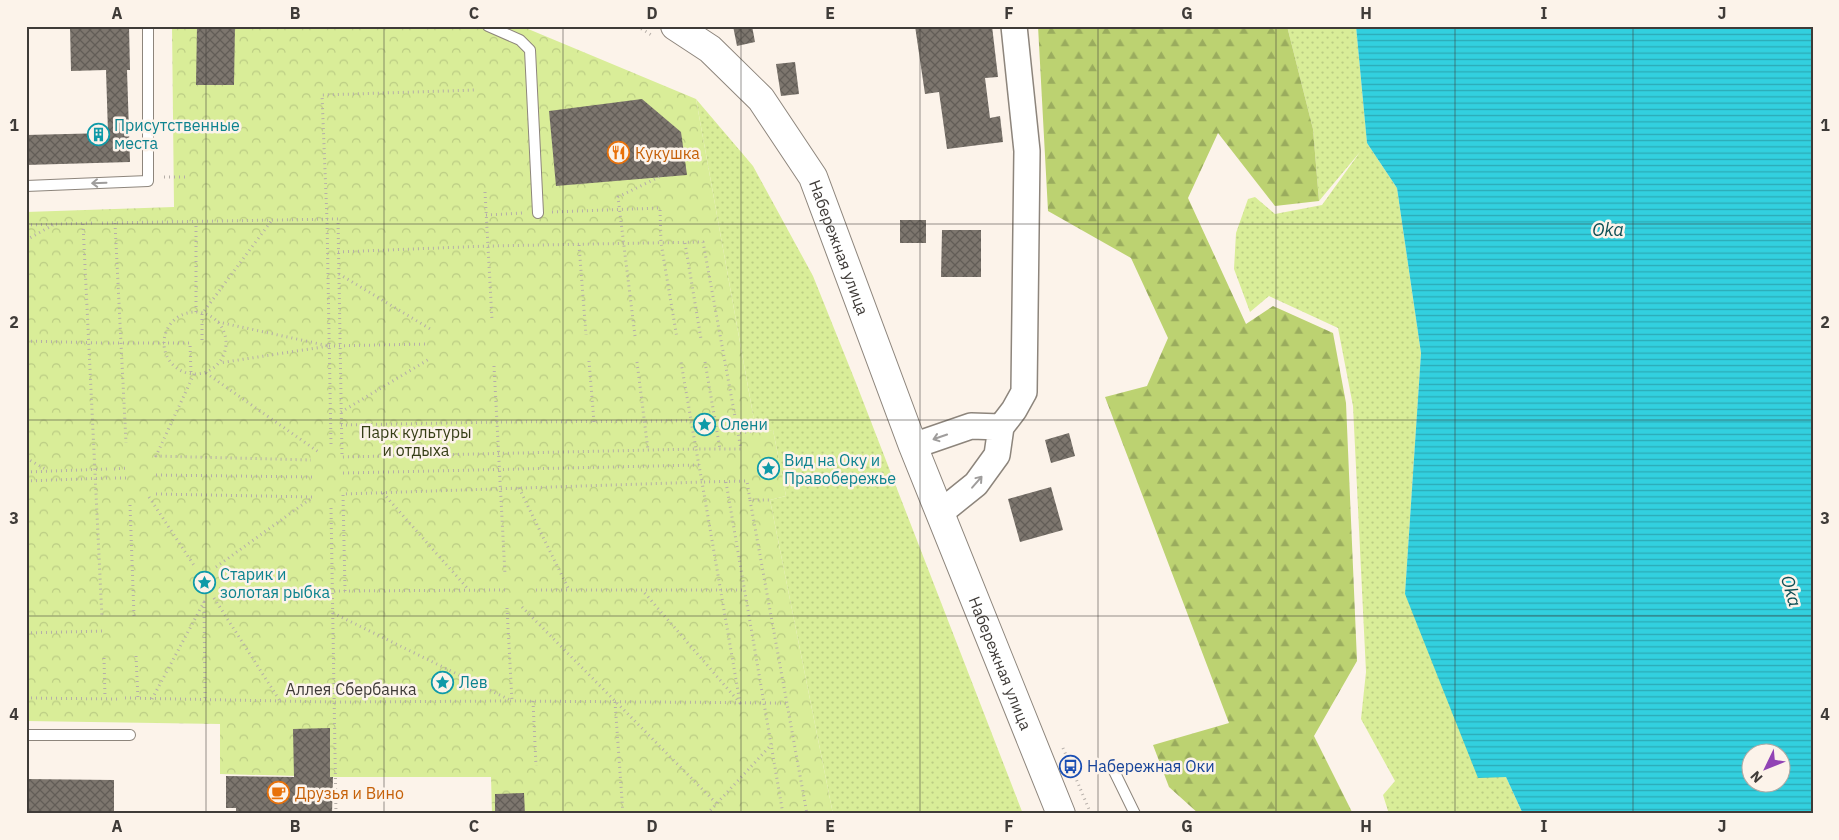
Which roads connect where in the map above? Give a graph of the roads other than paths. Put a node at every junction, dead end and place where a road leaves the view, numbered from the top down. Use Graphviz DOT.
graph roads {
  1 [pos="148,26"];
  2 [pos="488,26"];
  3 [pos="1014,26"];
  4 [pos="664,31"];
  5 [pos="26,186"];
  6 [pos="538,213"];
  7 [pos="1001,427"];
  8 [pos="913,446"];
  9 [pos="940,513"];
  10 [pos="26,735"];
  11 [pos="130,735"];
  12 [pos="1114,771"];
  13 [pos="1061,814"];
  14 [pos="1135,814"];
  1 -- 5 [label="lane, one-way"];
  2 -- 6 [label="lane"];
  3 -- 7 [label="street"];
  4 -- 8 [label="main road, Набережная улица"];
  7 -- 8 [label="street, one-way"];
  9 -- 7 [label="street, one-way"];
  8 -- 9 [label="main road, Набережная улица"];
  9 -- 13 [label="main road, Набережная улица"];
  10 -- 11 [label="lane"];
  12 -- 14 [label="lane"];
}
